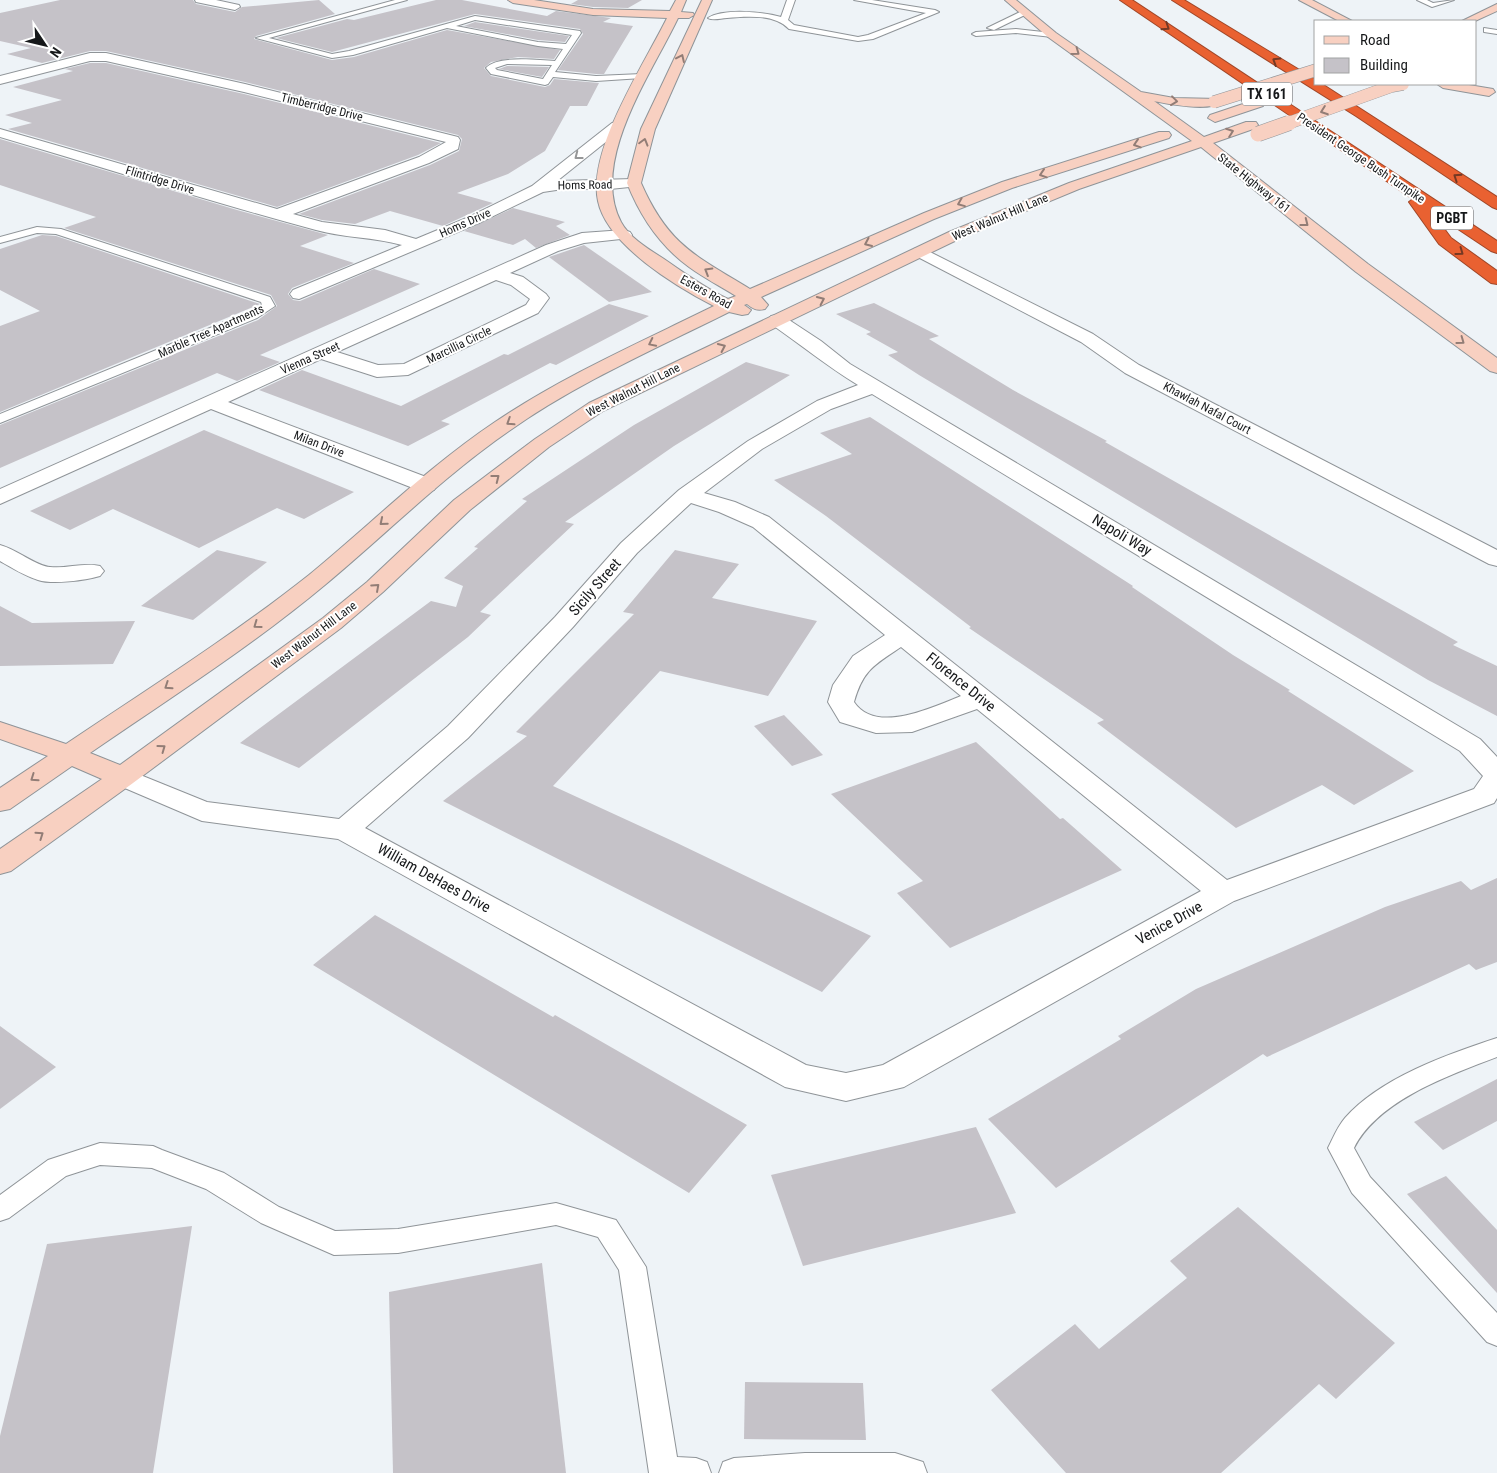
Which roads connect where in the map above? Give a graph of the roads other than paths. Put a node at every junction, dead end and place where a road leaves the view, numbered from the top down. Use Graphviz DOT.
graph roads {
  1 [pos="200,0"];
  2 [pos="403,0"];
  3 [pos="513,0"];
  4 [pos="681,0"];
  5 [pos="707,0"];
  6 [pos="791,0"];
  7 [pos="858,0"];
  8 [pos="1010,0"];
  9 [pos="1125,0"];
  10 [pos="1177,0"];
  11 [pos="1304,0"];
  12 [pos="1420,0"];
  13 [pos="1450,0"];
  14 [pos="235,7"];
  15 [pos="1497,7"];
  16 [pos="1025,13"];
  17 [pos="674,15"];
  18 [pos="706,17"];
  19 [pos="784,20"];
  20 [pos="1345,20"];
  21 [pos="1470,20"];
  22 [pos="446,26"];
  23 [pos="1494,29"];
  24 [pos="1052,35"];
  25 [pos="1477,36"];
  26 [pos="567,47"];
  27 [pos="558,63"];
  28 [pos="1314,71"];
  29 [pos="551,74"];
  30 [pos="657,76"];
  31 [pos="0,80"];
  32 [pos="1314,83"];
  33 [pos="1314,84"];
  34 [pos="1317,85"];
  35 [pos="1362,85"];
  36 [pos="1398,85"];
  37 [pos="1448,85"];
  38 [pos="1475,85"];
  39 [pos="1135,93"];
  40 [pos="1493,95"];
  41 [pos="616,126"];
  42 [pos="1184,129"];
  43 [pos="1255,130"];
  44 [pos="0,133"];
  45 [pos="1203,142"];
  46 [pos="1150,159"];
  47 [pos="1189,160"];
  48 [pos="1205,162"];
  49 [pos="1227,162"];
  50 [pos="1241,172"];
  51 [pos="634,183"];
  52 [pos="603,185"];
  53 [pos="1007,185"];
  54 [pos="1407,189"];
  55 [pos="536,190"];
  56 [pos="1497,204"];
  57 [pos="276,215"];
  58 [pos="321,227"];
  59 [pos="624,235"];
  60 [pos="955,235"];
  61 [pos="0,240"];
  62 [pos="418,244"];
  63 [pos="1497,248"];
  64 [pos="920,252"];
  65 [pos="395,254"];
  66 [pos="647,255"];
  67 [pos="495,274"];
  68 [pos="1497,279"];
  69 [pos="299,294"];
  70 [pos="750,296"];
  71 [pos="727,306"];
  72 [pos="777,320"];
  73 [pos="678,330"];
  74 [pos="321,353"];
  75 [pos="1497,367"];
  76 [pos="875,386"];
  77 [pos="211,402"];
  78 [pos="0,419"];
  79 [pos="426,485"];
  80 [pos="687,495"];
  81 [pos="0,497"];
  82 [pos="0,552"];
  83 [pos="1497,559"];
  84 [pos="92,571"];
  85 [pos="902,635"];
  86 [pos="981,698"];
  87 [pos="0,730"];
  88 [pos="1470,745"];
  89 [pos="68,754"];
  90 [pos="123,776"];
  91 [pos="1497,776"];
  92 [pos="0,802"];
  93 [pos="345,830"];
  94 [pos="0,864"];
  95 [pos="1223,893"];
  96 [pos="1497,1047"];
  97 [pos="846,1087"];
  98 [pos="0,1210"];
  99 [pos="1497,1333"];
  100 [pos="664,1472"];
  101 [pos="696,1473"];
  102 [pos="734,1473"];
  103 [pos="912,1473"];
  1 -- 14 [label="street"];
  2 -- 22 [label="lane"];
  3 -- 17 [label="main road"];
  4 -- 17 [label="main road, Esters Road"];
  5 -- 18 [label="main road, Esters Road"];
  6 -- 19 [label="lane"];
  7 -- 19 [label="lane"];
  8 -- 16 [label="main road, State Highway 161"];
  9 -- 54 [label="highway, President George Bush Turnpike / TX 161, one-way"];
  32 -- 10 [label="highway, TX 161, one-way"];
  11 -- 20 [label="main road"];
  12 -- 13 [label="lane"];
  15 -- 21 [label="main road"];
  16 -- 24 [label="main road, State Highway 161"];
  16 -- 24 [label="lane"];
  17 -- 18 [label="main road"];
  17 -- 30 [label="main road, Esters Road"];
  18 -- 19 [label="lane"];
  30 -- 18 [label="main road, Esters Road, one-way"];
  22 -- 26 [label="lane"];
  22 -- 26 [label="lane"];
  23 -- 25 [label="main road"];
  24 -- 39 [label="main road, State Highway 161, one-way"];
  26 -- 27 [label="lane"];
  27 -- 29 [label="lane"];
  27 -- 29 [label="lane"];
  39 -- 28 [label="main road, one-way, bridge"];
  29 -- 30 [label="lane"];
  30 -- 41 [label="main road, Esters Road"];
  51 -- 30 [label="main road, Esters Road, one-way"];
  31 -- 57 [label="street, Timberridge Drive"];
  33 -- 42 [label="main road, West Walnut Hill Lane"];
  56 -- 34 [label="highway, TX 161, one-way"];
  35 -- 43 [label="main road, West Walnut Hill Lane"];
  36 -- 43 [label="main road, one-way, bridge"];
  37 -- 40 [label="main road"];
  38 -- 40 [label="main road"];
  39 -- 42 [label="main road, State Highway 161"];
  41 -- 52 [label="main road, Esters Road"];
  41 -- 55 [label="street, Homs Drive, one-way"];
  42 -- 45 [label="main road, State Highway 161"];
  42 -- 53 [label="main road, West Walnut Hill Lane, one-way"];
  45 -- 43 [label="main road, West Walnut Hill Lane, one-way"];
  43 -- 49 [label="main road"];
  44 -- 57 [label="street, Flintridge Drive"];
  45 -- 46 [label="main road, West Walnut Hill Lane"];
  45 -- 49 [label="main road, State Highway 161"];
  46 -- 47 [label="main road"];
  46 -- 60 [label="main road, West Walnut Hill Lane"];
  48 -- 50 [label="main road"];
  49 -- 50 [label="main road, State Highway 161"];
  50 -- 75 [label="main road, State Highway 161, one-way"];
  51 -- 52 [label="street, Homs Road"];
  70 -- 51 [label="main road, Esters Road, one-way"];
  52 -- 55 [label="street, Homs Road"];
  52 -- 59 [label="main road, Esters Road"];
  53 -- 60 [label="main road"];
  53 -- 70 [label="main road, West Walnut Hill Lane, one-way"];
  54 -- 63 [label="highway, President George Bush Turnpike / PGBT"];
  54 -- 68 [label="highway, one-way"];
  55 -- 62 [label="street, Homs Drive"];
  57 -- 58 [label="street, Flintridge Drive"];
  58 -- 62 [label="street, Flintridge Drive"];
  58 -- 65 [label="street, Flintridge Drive"];
  59 -- 66 [label="main road, Esters Road"];
  59 -- 67 [label="street, Vienna Street"];
  60 -- 64 [label="main road, West Walnut Hill Lane"];
  61 -- 78 [label="lane, Marble Tree Apartments"];
  62 -- 65 [label="street, Homs Drive"];
  72 -- 64 [label="main road, West Walnut Hill Lane, one-way"];
  64 -- 83 [label="street, Khawlah Nafal Court"];
  65 -- 69 [label="street, Homs Drive"];
  66 -- 71 [label="main road, Esters Road"];
  66 -- 73 [label="main road"];
  67 -- 74 [label="street, Vienna Street"];
  67 -- 74 [label="street, Marcillia Circle"];
  70 -- 71 [label="main road, West Walnut Hill Lane"];
  70 -- 72 [label="main road, Esters Road"];
  71 -- 72 [label="main road, Esters Road"];
  71 -- 73 [label="main road, West Walnut Hill Lane"];
  72 -- 76 [label="street, Napoli Way"];
  90 -- 72 [label="main road, West Walnut Hill Lane, one-way"];
  73 -- 79 [label="main road, West Walnut Hill Lane, one-way"];
  74 -- 77 [label="street, Vienna Street"];
  76 -- 80 [label="street, Sicily Street"];
  76 -- 88 [label="street, Napoli Way"];
  77 -- 79 [label="street, Milan Drive"];
  77 -- 81 [label="street, Vienna Street"];
  79 -- 89 [label="main road, West Walnut Hill Lane, one-way"];
  80 -- 85 [label="street, Florence Drive"];
  80 -- 93 [label="street, Sicily Street"];
  82 -- 84 [label="street"];
  85 -- 86 [label="street, Florence Drive"];
  85 -- 86 [label="street"];
  86 -- 95 [label="street, Florence Drive"];
  87 -- 89 [label="main road, William DeHaes Drive"];
  88 -- 91 [label="street, Venice Drive"];
  89 -- 90 [label="main road, William DeHaes Drive"];
  89 -- 92 [label="main road, West Walnut Hill Lane, one-way"];
  90 -- 93 [label="street, William DeHaes Drive"];
  94 -- 90 [label="main road, West Walnut Hill Lane, one-way"];
  91 -- 95 [label="street, Venice Drive"];
  93 -- 97 [label="street, William DeHaes Drive"];
  95 -- 97 [label="street, Venice Drive"];
  96 -- 99 [label="lane"];
  98 -- 100 [label="lane"];
  100 -- 101 [label="lane"];
  102 -- 103 [label="lane"];
}
